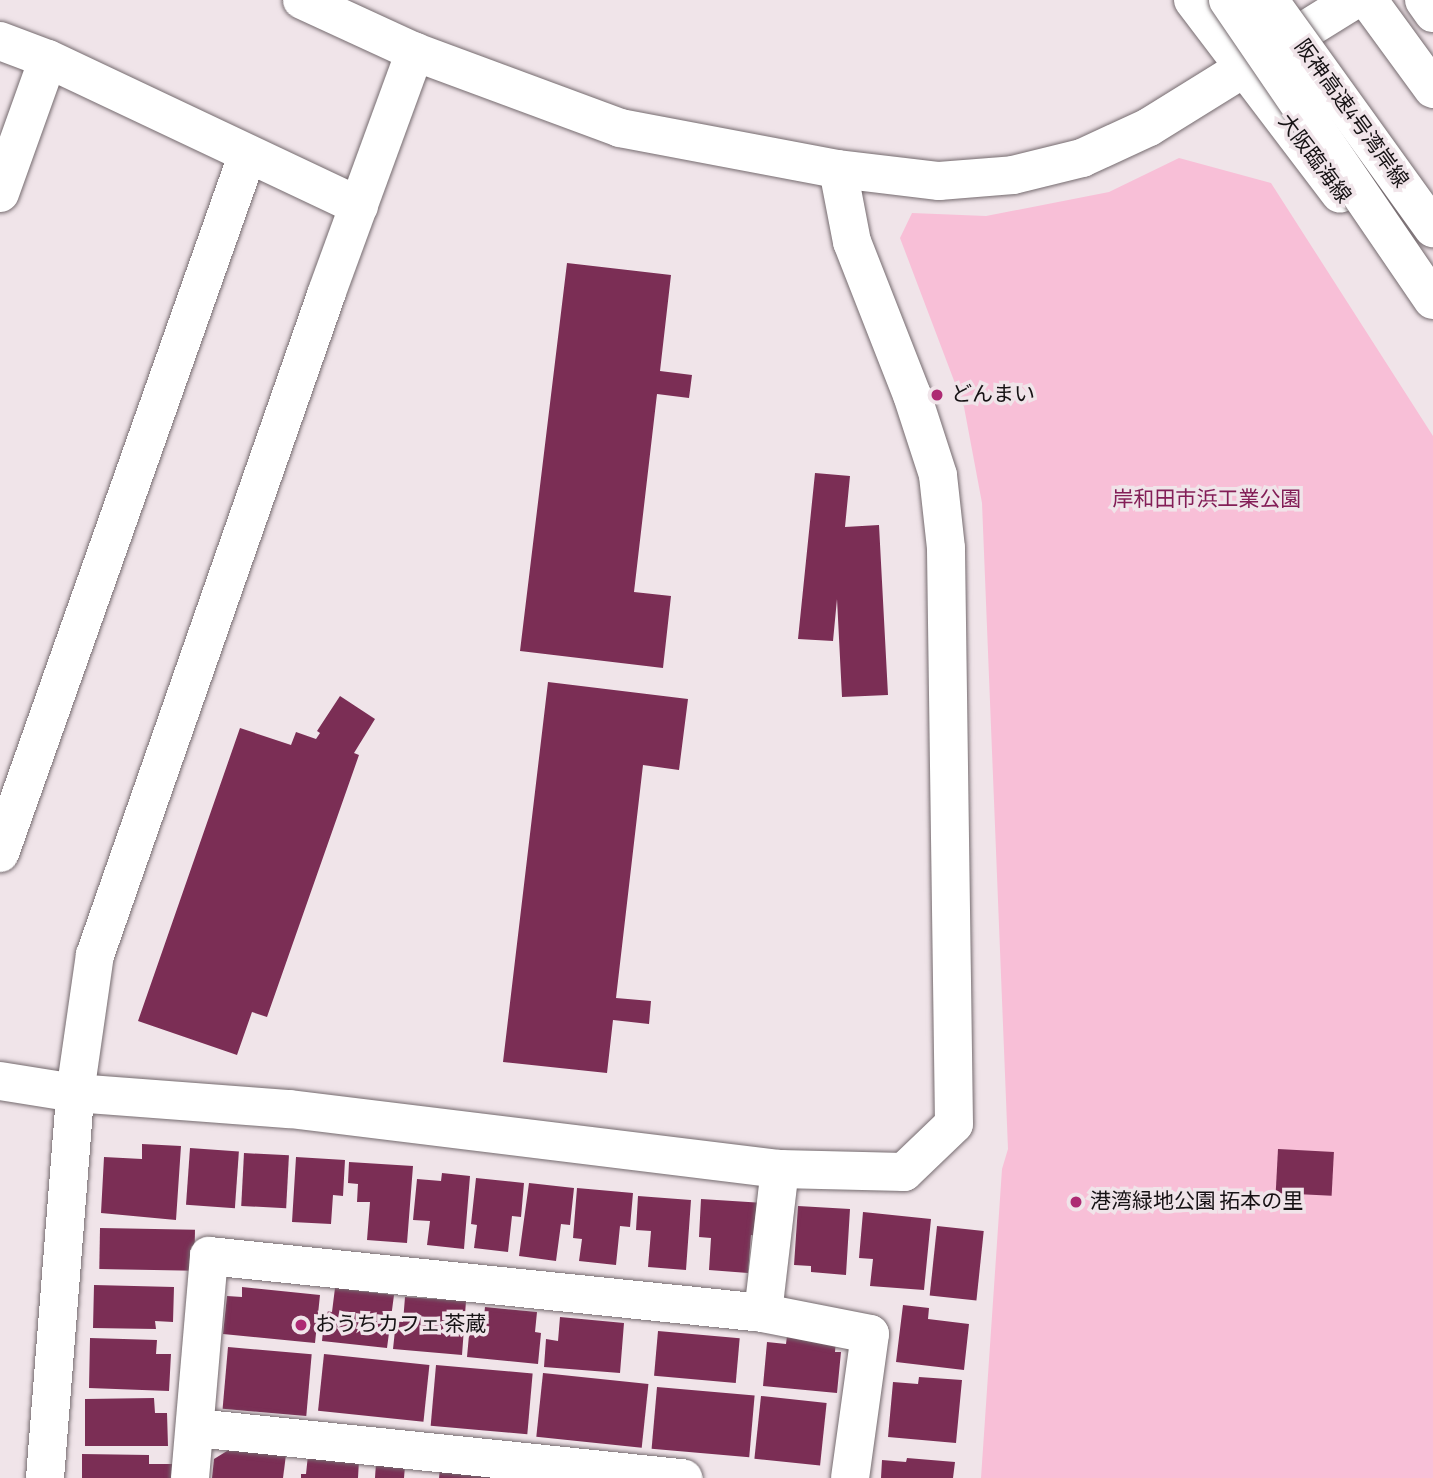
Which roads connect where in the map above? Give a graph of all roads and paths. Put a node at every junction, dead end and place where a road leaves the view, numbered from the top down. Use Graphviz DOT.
graph roads {
  1 [pos="302,0"];
  2 [pos="1193,0"];
  3 [pos="1228,0"];
  4 [pos="1269,0"];
  5 [pos="1354,0"];
  6 [pos="1368,0"];
  7 [pos="1392,0"];
  8 [pos="1424,0"];
  9 [pos="1433,13"];
  10 [pos="0,41"];
  11 [pos="1433,48"];
  12 [pos="415,52"];
  13 [pos="48,59"];
  14 [pos="1247,69"];
  15 [pos="1433,89"];
  16 [pos="247,156"];
  17 [pos="838,169"];
  18 [pos="0,193"];
  19 [pos="359,206"];
  20 [pos="1433,229"];
  21 [pos="1433,300"];
  22 [pos="1433,319"];
  23 [pos="0,853"];
  24 [pos="0,1081"];
  25 [pos="75,1093"];
  26 [pos="780,1169"];
  27 [pos="763,1313"];
  28 [pos="196,1428"];
  29 [pos="45,1478"];
  30 [pos="190,1478"];
  31 [pos="683,1478"];
  32 [pos="850,1478"];
  1 -- 12 [label="main road"];
  2 -- 14 [label="main road, 大阪臨海線"];
  3 -- 21 [label="main road, bridge"];
  4 -- 20 [label="main road, 阪神高速4号湾岸線, bridge"];
  5 -- 14 [label="main road"];
  6 -- 15 [label="main road"];
  7 -- 11 [label="main road"];
  8 -- 9 [label="main road"];
  10 -- 13 [label="main road"];
  12 -- 17 [label="main road"];
  12 -- 19 [label="main road"];
  13 -- 16 [label="main road"];
  13 -- 18 [label="main road"];
  14 -- 17 [label="main road"];
  14 -- 22 [label="main road, 大阪臨海線"];
  16 -- 19 [label="main road"];
  16 -- 23 [label="main road"];
  17 -- 26 [label="main road"];
  19 -- 25 [label="main road"];
  24 -- 25 [label="main road"];
  25 -- 26 [label="main road"];
  25 -- 29 [label="main road"];
  26 -- 27 [label="main road"];
  27 -- 28 [label="main road"];
  27 -- 32 [label="main road"];
  28 -- 30 [label="main road"];
  28 -- 31 [label="main road"];
}
